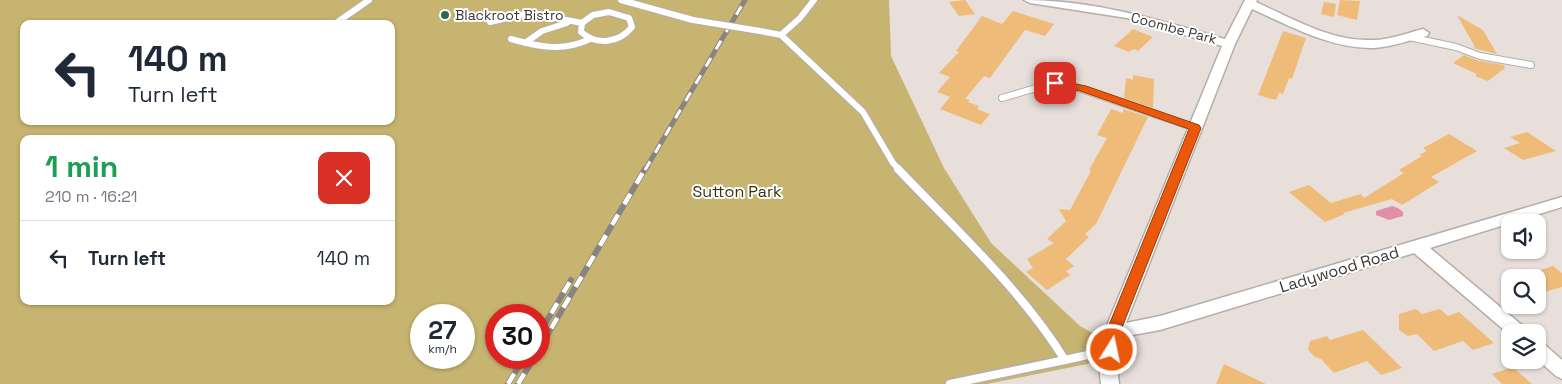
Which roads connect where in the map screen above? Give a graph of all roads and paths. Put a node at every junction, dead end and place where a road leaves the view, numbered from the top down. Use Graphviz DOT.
graph roads {
  1 [pos="368,0"];
  2 [pos="621,0"];
  3 [pos="814,0"];
  4 [pos="1030,0"];
  5 [pos="1250,2"];
  6 [pos="637,4"];
  7 [pos="624,15"];
  8 [pos="341,20"];
  9 [pos="490,22"];
  10 [pos="569,22"];
  11 [pos="582,23"];
  12 [pos="1423,34"];
  13 [pos="781,35"];
  14 [pos="1409,36"];
  15 [pos="511,39"];
  16 [pos="590,39"];
  17 [pos="525,43"];
  18 [pos="1229,44"];
  19 [pos="1531,65"];
  20 [pos="1002,98"];
  21 [pos="1195,128"];
  22 [pos="1562,202"];
  23 [pos="1417,246"];
  24 [pos="1509,324"];
  25 [pos="1114,330"];
  26 [pos="1112,350"];
  27 [pos="1546,356"];
  28 [pos="1065,360"];
  29 [pos="1562,370"];
  30 [pos="950,384"];
  31 [pos="1110,384"];
  1 -- 8 [label="lane"];
  2 -- 6 [label="lane"];
  3 -- 13 [label="lane"];
  4 -- 18 [label="street, Coombe Park"];
  5 -- 14 [label="street"];
  5 -- 18 [label="street"];
  6 -- 7 [label="lane"];
  6 -- 13 [label="lane, bridge"];
  7 -- 11 [label="lane"];
  7 -- 16 [label="lane"];
  9 -- 10 [label="lane"];
  10 -- 11 [label="lane"];
  10 -- 17 [label="lane"];
  11 -- 16 [label="lane"];
  12 -- 14 [label="street"];
  13 -- 28 [label="lane"];
  14 -- 19 [label="lane"];
  15 -- 17 [label="lane"];
  16 -- 17 [label="lane"];
  18 -- 21 [label="street"];
  20 -- 21 [label="lane"];
  21 -- 25 [label="street"];
  22 -- 23 [label="street, Ladywood Road"];
  23 -- 24 [label="street"];
  23 -- 25 [label="street, Ladywood Road"];
  25 -- 26 [label="street"];
  26 -- 28 [label="lane"];
  26 -- 31 [label="street"];
  27 -- 29 [label="street"];
  28 -- 30 [label="lane"];
}
